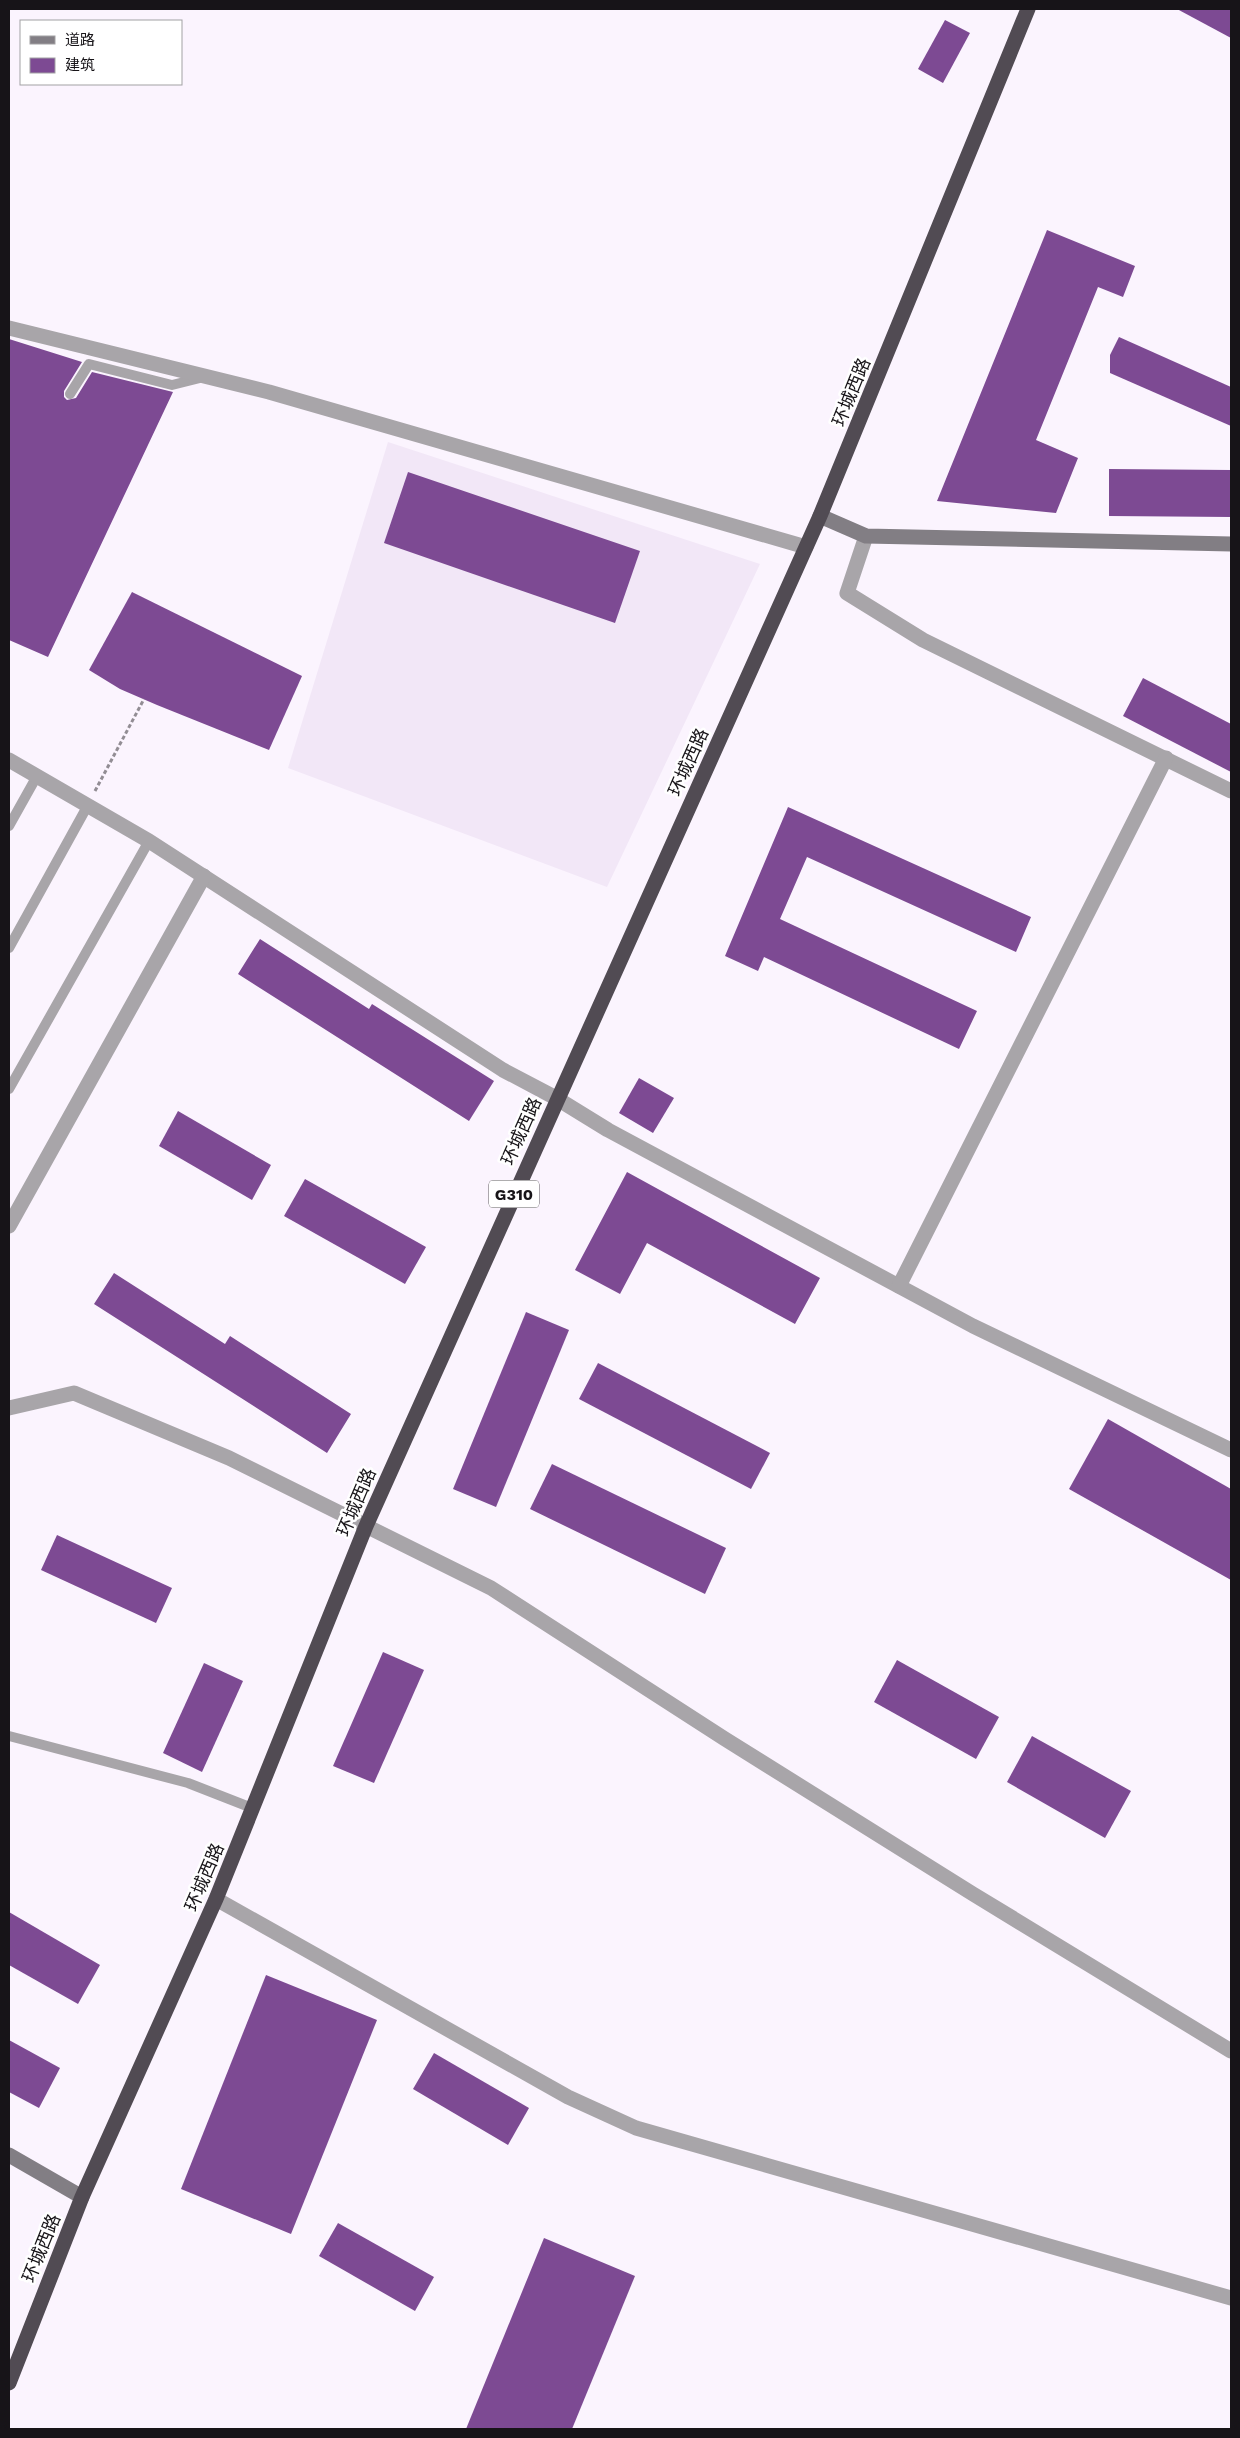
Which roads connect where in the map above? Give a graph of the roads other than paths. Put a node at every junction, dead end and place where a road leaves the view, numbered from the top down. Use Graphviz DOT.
graph roads {
  1 [pos="1028,9"];
  2 [pos="9,328"];
  3 [pos="208,376"];
  4 [pos="70,394"];
  5 [pos="820,516"];
  6 [pos="866,536"];
  7 [pos="1231,544"];
  8 [pos="806,546"];
  9 [pos="1166,758"];
  10 [pos="9,760"];
  11 [pos="37,776"];
  12 [pos="1231,791"];
  13 [pos="88,805"];
  14 [pos="9,826"];
  15 [pos="150,841"];
  16 [pos="204,876"];
  17 [pos="9,948"];
  18 [pos="9,1089"];
  19 [pos="556,1098"];
  20 [pos="9,1226"];
  21 [pos="899,1286"];
  22 [pos="9,1408"];
  23 [pos="1231,1450"];
  24 [pos="366,1526"];
  25 [pos="9,1736"];
  26 [pos="252,1808"];
  27 [pos="216,1899"];
  28 [pos="1231,2051"];
  29 [pos="9,2156"];
  30 [pos="82,2197"];
  31 [pos="1231,2298"];
  32 [pos="9,2383"];
  1 -- 5 [label="highway, 环城西路 / G310"];
  2 -- 3 [label="street"];
  3 -- 4 [label="lane"];
  3 -- 8 [label="street"];
  5 -- 6 [label="street"];
  5 -- 8 [label="highway, 环城西路 / G310"];
  6 -- 7 [label="street"];
  6 -- 9 [label="street"];
  8 -- 19 [label="highway, 环城西路 / G310"];
  9 -- 12 [label="street"];
  9 -- 21 [label="street"];
  10 -- 11 [label="street"];
  11 -- 13 [label="street"];
  11 -- 14 [label="lane"];
  13 -- 15 [label="street"];
  13 -- 17 [label="lane"];
  15 -- 16 [label="street"];
  15 -- 18 [label="lane"];
  16 -- 19 [label="street"];
  16 -- 20 [label="street"];
  19 -- 21 [label="street"];
  19 -- 24 [label="highway, 环城西路 / G310"];
  21 -- 23 [label="street"];
  22 -- 24 [label="street"];
  24 -- 26 [label="highway, 环城西路 / G310"];
  24 -- 28 [label="street"];
  25 -- 26 [label="lane"];
  26 -- 27 [label="highway, 环城西路 / G310"];
  27 -- 30 [label="highway, 环城西路 / G310"];
  27 -- 31 [label="street"];
  29 -- 30 [label="street"];
  30 -- 32 [label="highway, 环城西路 / G310"];
}
